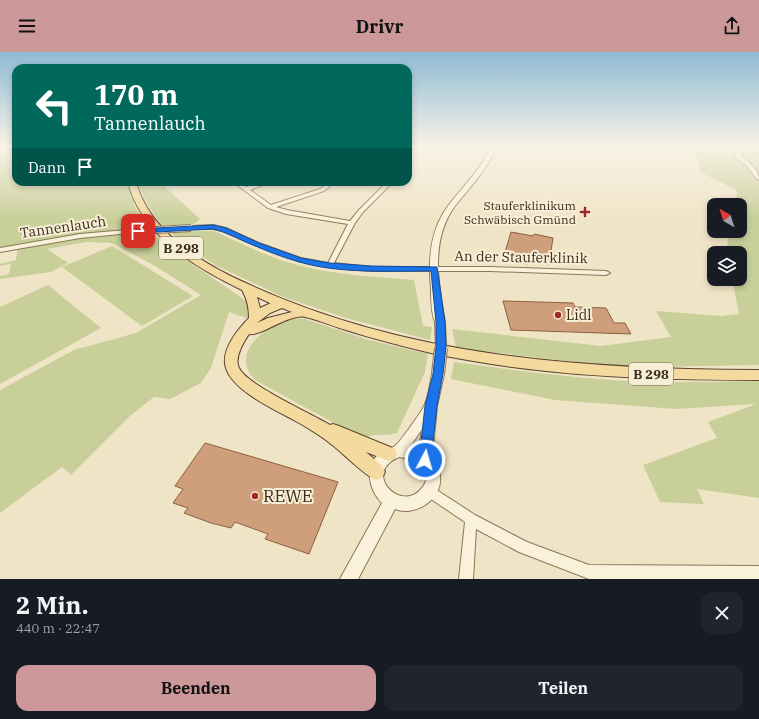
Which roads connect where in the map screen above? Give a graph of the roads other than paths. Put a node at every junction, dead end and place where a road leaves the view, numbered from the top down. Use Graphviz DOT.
graph roads {
  1 [pos="481,173"];
  2 [pos="133,186"];
  3 [pos="242,186"];
  4 [pos="256,186"];
  5 [pos="327,186"];
  6 [pos="386,186"];
  7 [pos="246,189"];
  8 [pos="270,207"];
  9 [pos="352,222"];
  10 [pos="0,250"];
  11 [pos="330,265"];
  12 [pos="434,269"];
  13 [pos="606,272"];
  14 [pos="245,287"];
  15 [pos="284,304"];
  16 [pos="304,312"];
  17 [pos="255,318"];
  18 [pos="253,331"];
  19 [pos="235,348"];
  20 [pos="759,375"];
  21 [pos="431,406"];
  22 [pos="315,424"];
  23 [pos="394,453"];
  24 [pos="425,460"];
  25 [pos="376,472"];
  26 [pos="429,491"];
  27 [pos="391,501"];
  28 [pos="471,519"];
  29 [pos="759,573"];
  30 [pos="590,575"];
  31 [pos="349,579"];
  32 [pos="466,579"];
  1 -- 12 [label="street"];
  2 -- 14 [label="main road, B 298"];
  3 -- 7 [label="street"];
  4 -- 7 [label="street"];
  5 -- 8 [label="street"];
  6 -- 9 [label="street"];
  7 -- 8 [label="street"];
  8 -- 9 [label="street"];
  9 -- 11 [label="street"];
  10 -- 11 [label="street, Tannenlauch, bridge"];
  11 -- 12 [label="street, Tannenlauch"];
  12 -- 13 [label="street, An der Stauferklinik"];
  12 -- 21 [label="street, bridge"];
  14 -- 15 [label="main road, B 298"];
  14 -- 17 [label="main road"];
  15 -- 16 [label="main road, B 298"];
  15 -- 17 [label="main road"];
  15 -- 18 [label="main road"];
  16 -- 18 [label="main road"];
  16 -- 20 [label="main road, B 298"];
  17 -- 19 [label="main road"];
  18 -- 19 [label="main road"];
  19 -- 22 [label="main road"];
  21 -- 23 [label="street"];
  21 -- 24 [label="street"];
  22 -- 23 [label="main road"];
  22 -- 25 [label="main road"];
  23 -- 24 [label="street"];
  23 -- 25 [label="street"];
  24 -- 26 [label="street"];
  25 -- 27 [label="street"];
  26 -- 27 [label="street"];
  26 -- 28 [label="street"];
  27 -- 31 [label="street"];
  28 -- 30 [label="street"];
  28 -- 32 [label="street"];
  29 -- 30 [label="street"];
}
